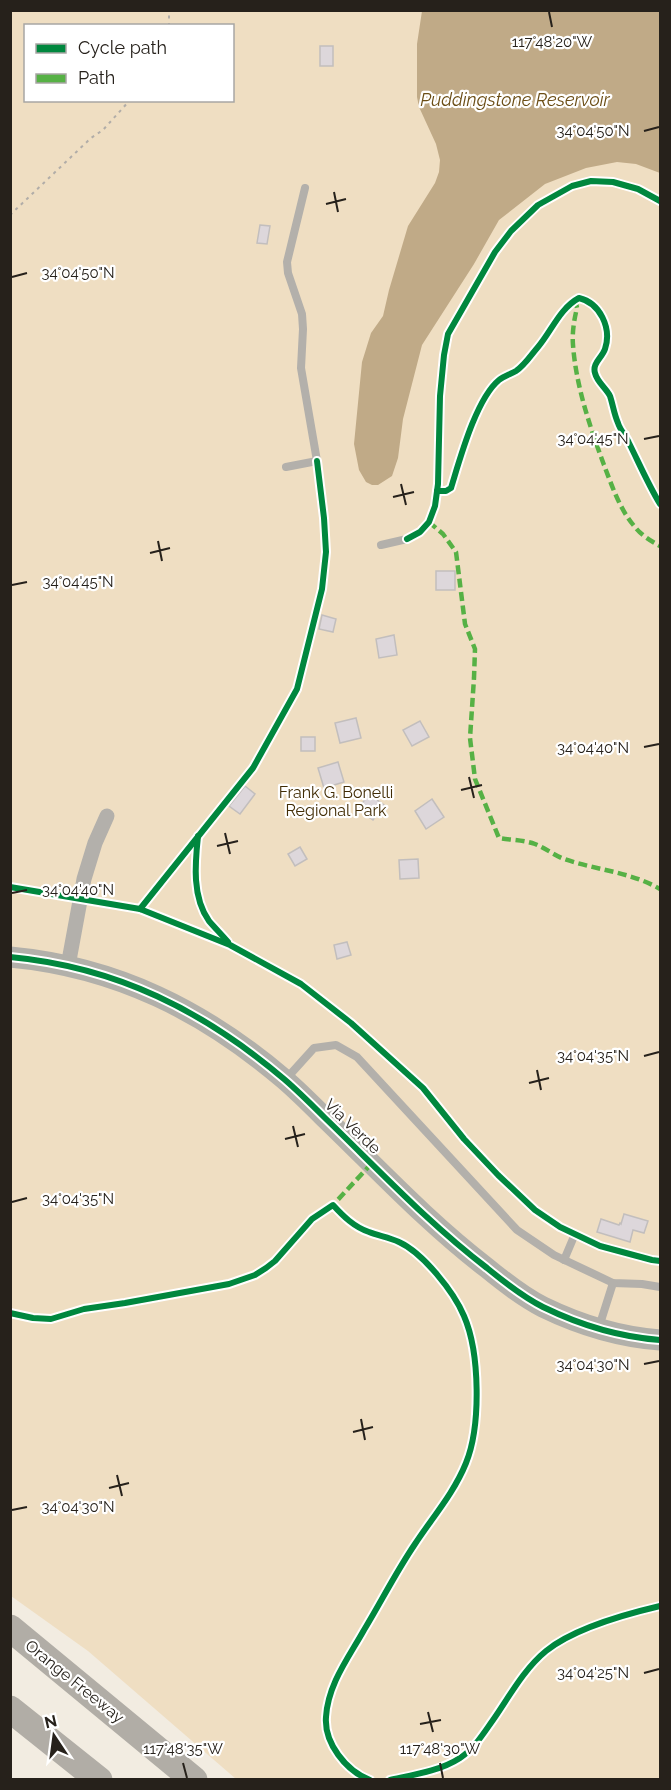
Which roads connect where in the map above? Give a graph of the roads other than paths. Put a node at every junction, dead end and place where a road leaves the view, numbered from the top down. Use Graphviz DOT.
graph roads {
  1 [pos="305,188"];
  2 [pos="286,467"];
  3 [pos="407,539"];
  4 [pos="381,545"];
  5 [pos="107,816"];
  6 [pos="10,957"];
  7 [pos="68,966"];
  8 [pos="285,1080"];
  9 [pos="575,1234"];
  10 [pos="564,1260"];
  11 [pos="613,1283"];
  12 [pos="660,1287"];
  13 [pos="598,1329"];
  14 [pos="660,1340"];
  15 [pos="10,1628"];
  16 [pos="10,1708"];
  17 [pos="92,1775"];
  18 [pos="194,1779"];
  1 -- 2 [label="lane"];
  3 -- 4 [label="lane"];
  5 -- 7 [label="street"];
  6 -- 7 [label="main road, Via Verde"];
  7 -- 8 [label="main road, Via Verde"];
  8 -- 10 [label="lane"];
  8 -- 13 [label="main road, Via Verde"];
  9 -- 10 [label="lane"];
  10 -- 11 [label="lane"];
  11 -- 12 [label="lane"];
  11 -- 13 [label="lane"];
  13 -- 14 [label="main road, Via Verde"];
  15 -- 18 [label="highway, Orange Freeway"];
  16 -- 17 [label="highway"];
}
